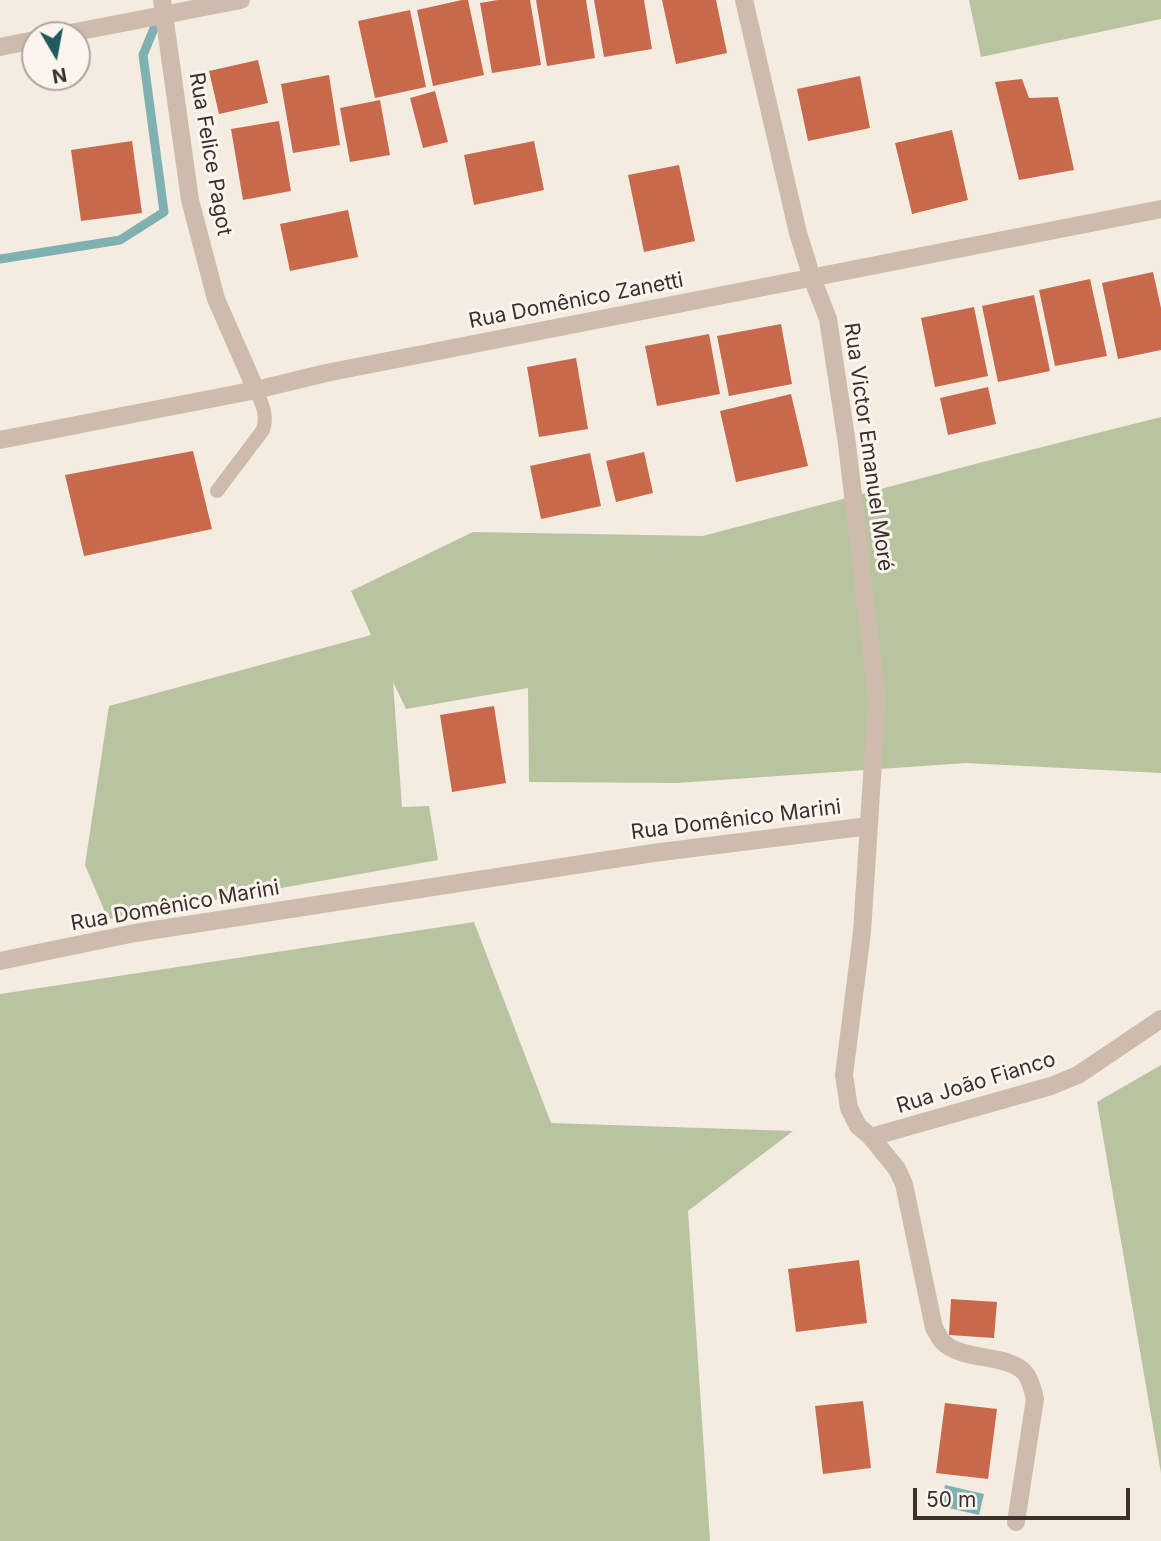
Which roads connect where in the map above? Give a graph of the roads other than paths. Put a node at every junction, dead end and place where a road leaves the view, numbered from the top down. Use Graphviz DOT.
graph roads {
  1 [pos="240,0"];
  2 [pos="744,0"];
  3 [pos="163,7"];
  4 [pos="91,27"];
  5 [pos="21,43"];
  6 [pos="0,47"];
  7 [pos="1161,209"];
  8 [pos="812,278"];
  9 [pos="256,390"];
  10 [pos="0,440"];
  11 [pos="217,491"];
  12 [pos="869,826"];
  13 [pos="0,961"];
  14 [pos="1161,1019"];
  15 [pos="871,1137"];
  16 [pos="1016,1522"];
  1 -- 3 [label="street"];
  2 -- 8 [label="street, Rua Victor Emanuel Moré"];
  3 -- 4 [label="street"];
  3 -- 9 [label="street, Rua Felice Pagot"];
  5 -- 6 [label="street"];
  7 -- 8 [label="street, Rua Domênico Zanetti"];
  8 -- 9 [label="street, Rua Domênico Zanetti"];
  8 -- 12 [label="street, Rua Victor Emanuel Moré"];
  9 -- 10 [label="street, Rua Domênico Zanetti"];
  9 -- 11 [label="lane"];
  12 -- 13 [label="street, Rua Domênico Marini"];
  12 -- 15 [label="street, Rua Domênico Marini"];
  14 -- 15 [label="street, Rua João Fianco"];
  15 -- 16 [label="street, Rua Domênico Marini"];
}
